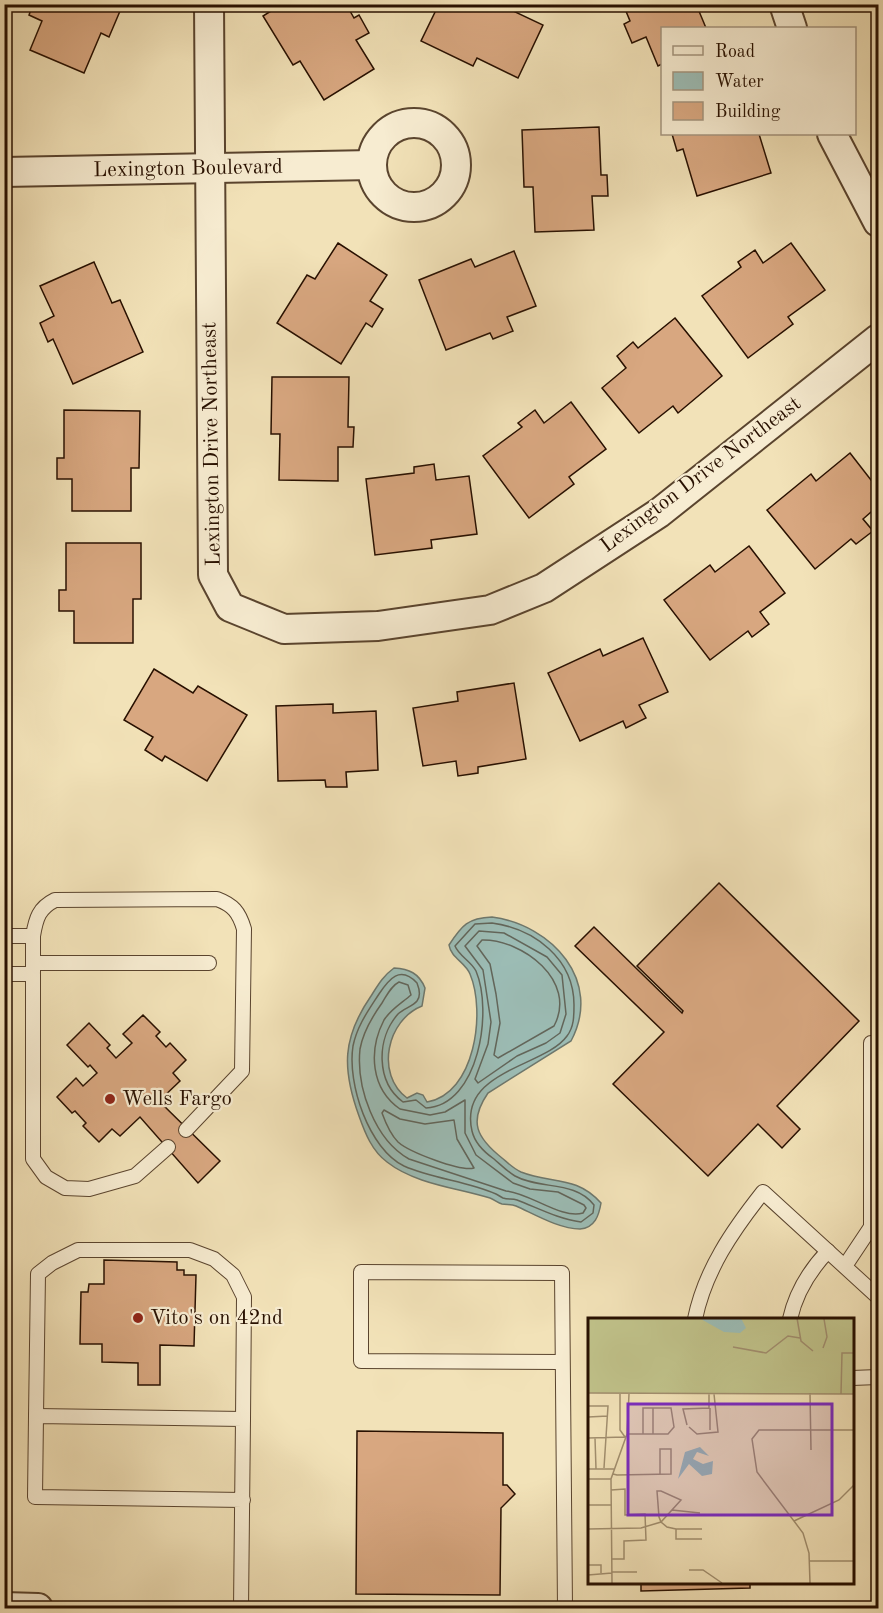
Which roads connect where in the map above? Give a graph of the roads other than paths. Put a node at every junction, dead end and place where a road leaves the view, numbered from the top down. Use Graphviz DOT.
graph roads {
  1 [pos="209,4"];
  2 [pos="784,4"];
  3 [pos="792,27"];
  4 [pos="833,135"];
  5 [pos="372,165"];
  6 [pos="210,170"];
  7 [pos="4,172"];
  8 [pos="879,222"];
  9 [pos="879,339"];
  10 [pos="4,936"];
  11 [pos="33,936"];
  12 [pos="209,963"];
  13 [pos="33,969"];
  14 [pos="4,974"];
  15 [pos="871,1043"];
  16 [pos="186,1130"];
  17 [pos="168,1147"];
  18 [pos="828,1251"];
  19 [pos="845,1266"];
  20 [pos="879,1297"];
  21 [pos="694,1318"];
  22 [pos="790,1318"];
  23 [pos="561,1362"];
  24 [pos="879,1377"];
  25 [pos="853,1378"];
  26 [pos="36,1416"];
  27 [pos="243,1419"];
  28 [pos="243,1500"];
  29 [pos="4,1607"];
  30 [pos="38,1608"];
  31 [pos="241,1608"];
  32 [pos="565,1608"];
  1 -- 6 [label="street, Lexington Drive Northeast"];
  2 -- 3 [label="street"];
  4 -- 8 [label="street"];
  5 -- 6 [label="street, Lexington Boulevard"];
  6 -- 7 [label="street, Lexington Boulevard"];
  6 -- 9 [label="street, Lexington Drive Northeast"];
  10 -- 11 [label="lane"];
  11 -- 13 [label="lane"];
  11 -- 16 [label="lane"];
  12 -- 13 [label="lane"];
  13 -- 14 [label="lane"];
  13 -- 17 [label="lane"];
  15 -- 19 [label="lane"];
  18 -- 19 [label="lane"];
  18 -- 21 [label="lane"];
  18 -- 22 [label="lane"];
  19 -- 20 [label="lane"];
  23 -- 23 [label="lane"];
  23 -- 32 [label="lane"];
  24 -- 25 [label="lane"];
  26 -- 27 [label="lane"];
  26 -- 27 [label="lane"];
  26 -- 28 [label="lane"];
  27 -- 28 [label="lane"];
  28 -- 31 [label="lane"];
  29 -- 30 [label="street"];
}
